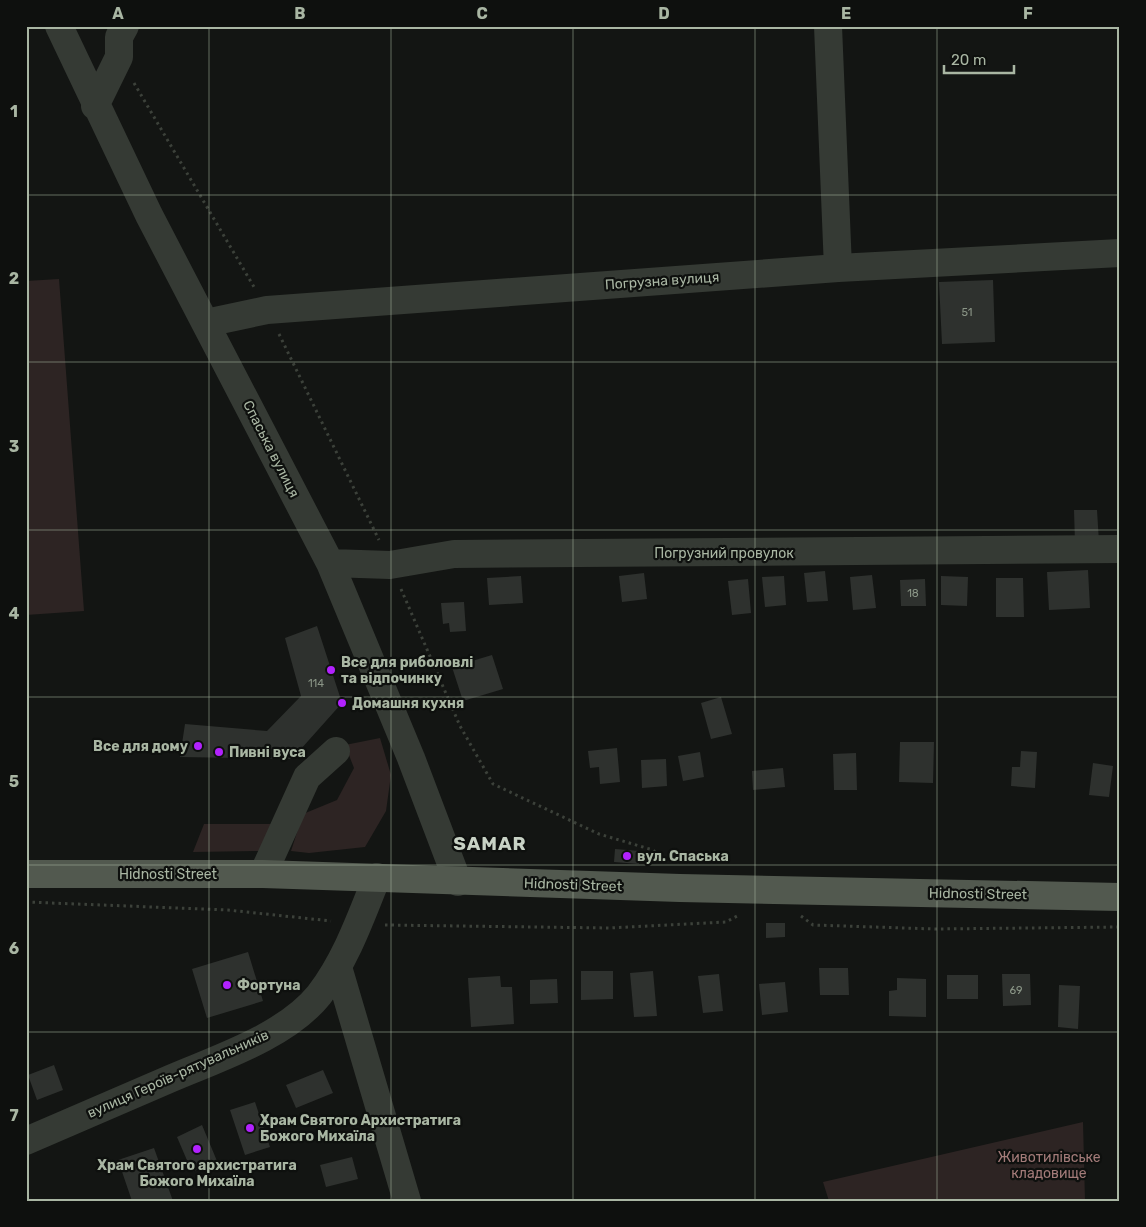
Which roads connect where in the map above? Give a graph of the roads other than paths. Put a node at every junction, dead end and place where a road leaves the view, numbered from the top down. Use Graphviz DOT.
graph roads {
  1 [pos="59,26"];
  2 [pos="125,26"];
  3 [pos="828,26"];
  4 [pos="95,106"];
  5 [pos="1120,253"];
  6 [pos="838,268"];
  7 [pos="206,323"];
  8 [pos="1120,549"];
  9 [pos="330,564"];
  10 [pos="336,751"];
  11 [pos="26,874"];
  12 [pos="263,874"];
  13 [pos="377,877"];
  14 [pos="458,882"];
  15 [pos="1120,897"];
  16 [pos="338,967"];
  17 [pos="26,1141"];
  18 [pos="407,1201"];
  1 -- 4 [label="street, Спаська вулиця"];
  2 -- 4 [label="street"];
  3 -- 6 [label="street"];
  4 -- 7 [label="street, Спаська вулиця"];
  5 -- 6 [label="street, Погрузна вулиця"];
  6 -- 7 [label="street, Погрузна вулиця"];
  7 -- 9 [label="street, Спаська вулиця"];
  8 -- 9 [label="street, Погрузний провулок"];
  9 -- 14 [label="street, Спаська вулиця"];
  10 -- 12 [label="street"];
  11 -- 12 [label="main road, Hidnosti Street"];
  12 -- 13 [label="main road, Hidnosti Street"];
  13 -- 14 [label="main road, Hidnosti Street"];
  13 -- 16 [label="street, вулиця Героїв-рятувальників"];
  14 -- 15 [label="main road, Hidnosti Street"];
  16 -- 17 [label="street, вулиця Героїв-рятувальників"];
  16 -- 18 [label="street"];
}
